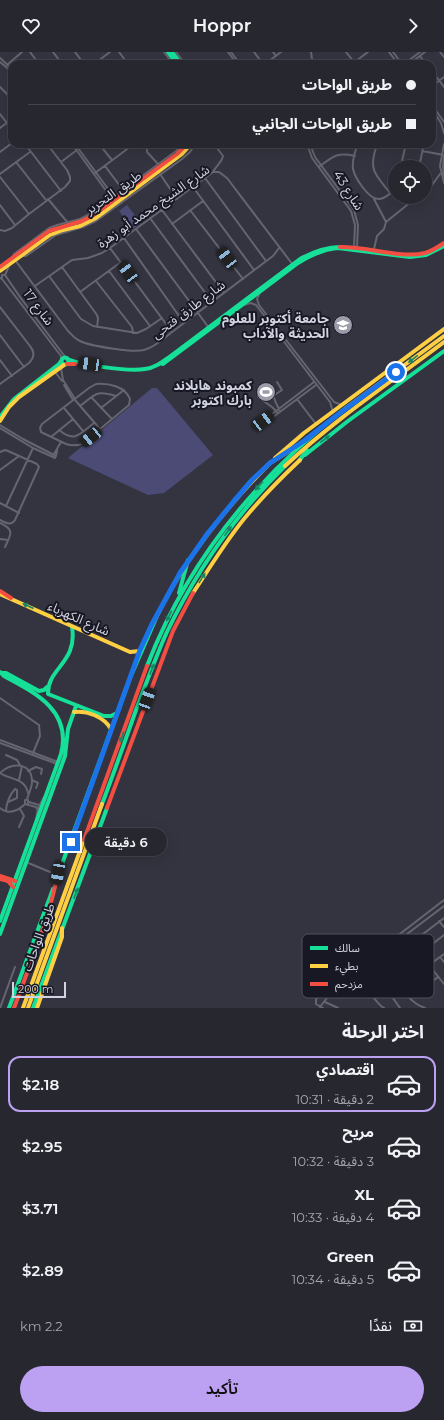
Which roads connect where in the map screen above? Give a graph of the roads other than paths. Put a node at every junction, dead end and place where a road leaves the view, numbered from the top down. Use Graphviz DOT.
graph roads {
  1 [pos="22,52"];
  2 [pos="80,52"];
  3 [pos="110,52"];
  4 [pos="168,52"];
  5 [pos="172,52"];
  6 [pos="254,52"];
  7 [pos="274,52"];
  8 [pos="281,52"];
  9 [pos="368,52"];
  10 [pos="393,52"];
  11 [pos="420,52"];
  12 [pos="425,52"];
  13 [pos="440,52"];
  14 [pos="76,53"];
  15 [pos="174,55"];
  16 [pos="276,56"];
  17 [pos="420,56"];
  18 [pos="444,57"];
  19 [pos="0,58"];
  20 [pos="101,59"];
  21 [pos="13,60"];
  22 [pos="261,60"];
  23 [pos="270,60"];
  24 [pos="357,60"];
  25 [pos="400,60"];
  26 [pos="409,60"];
  27 [pos="414,60"];
  28 [pos="423,60"];
  29 [pos="1,63"];
  30 [pos="7,65"];
  31 [pos="436,77"];
  32 [pos="444,77"];
  33 [pos="439,81"];
  34 [pos="436,83"];
  35 [pos="0,87"];
  36 [pos="444,87"];
  37 [pos="8,95"];
  38 [pos="436,111"];
  39 [pos="0,114"];
  40 [pos="436,115"];
  41 [pos="444,122"];
  42 [pos="7,123"];
  43 [pos="0,128"];
  44 [pos="444,134"];
  45 [pos="444,144"];
  46 [pos="27,148"];
  47 [pos="50,148"];
  48 [pos="102,148"];
  49 [pos="129,148"];
  50 [pos="146,148"];
  51 [pos="180,148"];
  52 [pos="182,148"];
  53 [pos="187,148"];
  54 [pos="193,148"];
  55 [pos="217,148"];
  56 [pos="311,148"];
  57 [pos="357,148"];
  58 [pos="376,148"];
  59 [pos="405,148"];
  60 [pos="423,148"];
  61 [pos="77,150"];
  62 [pos="127,150"];
  63 [pos="178,151"];
  64 [pos="422,151"];
  65 [pos="30,152"];
  66 [pos="190,152"];
  67 [pos="182,154"];
  68 [pos="443,155"];
  69 [pos="355,156"];
  70 [pos="112,160"];
  71 [pos="172,160"];
  72 [pos="402,160"];
  73 [pos="420,160"];
  74 [pos="16,162"];
  75 [pos="61,162"];
  76 [pos="158,164"];
  77 [pos="105,166"];
  78 [pos="320,166"];
  79 [pos="213,172"];
  80 [pos="441,173"];
  81 [pos="95,174"];
  82 [pos="160,174"];
  83 [pos="0,176"];
  84 [pos="444,176"];
  85 [pos="205,178"];
  86 [pos="444,184"];
  87 [pos="432,185"];
  88 [pos="194,187"];
  89 [pos="123,190"];
  90 [pos="388,190"];
  91 [pos="61,191"];
  92 [pos="130,193"];
  93 [pos="388,194"];
  94 [pos="113,198"];
  95 [pos="177,199"];
  96 [pos="374,199"];
  97 [pos="47,200"];
  98 [pos="203,201"];
  99 [pos="407,204"];
  100 [pos="0,205"];
  101 [pos="104,206"];
  102 [pos="162,210"];
  103 [pos="190,210"];
  104 [pos="102,213"];
  105 [pos="108,213"];
  106 [pos="28,214"];
  107 [pos="150,218"];
  108 [pos="78,220"];
  109 [pos="84,221"];
  110 [pos="386,222"];
  111 [pos="68,223"];
  112 [pos="172,224"];
  113 [pos="15,225"];
  114 [pos="136,229"];
  115 [pos="0,230"];
  116 [pos="124,238"];
  117 [pos="34,244"];
  118 [pos="444,244"];
  119 [pos="29,248"];
  120 [pos="110,248"];
  121 [pos="279,248"];
  122 [pos="355,249"];
  123 [pos="374,250"];
  124 [pos="21,256"];
  125 [pos="14,259"];
  126 [pos="267,261"];
  127 [pos="121,262"];
  128 [pos="9,265"];
  129 [pos="293,265"];
  130 [pos="1,266"];
  131 [pos="62,267"];
  132 [pos="254,270"];
  133 [pos="0,271"];
  134 [pos="109,271"];
  135 [pos="5,275"];
  136 [pos="49,276"];
  137 [pos="1,279"];
  138 [pos="243,279"];
  139 [pos="96,281"];
  140 [pos="35,286"];
  141 [pos="80,292"];
  142 [pos="261,292"];
  143 [pos="224,293"];
  144 [pos="212,302"];
  145 [pos="257,302"];
  146 [pos="254,304"];
  147 [pos="242,305"];
  148 [pos="1,309"];
  149 [pos="198,312"];
  150 [pos="162,318"];
  151 [pos="184,323"];
  152 [pos="150,326"];
  153 [pos="97,327"];
  154 [pos="210,328"];
  155 [pos="444,329"];
  156 [pos="172,332"];
  157 [pos="133,333"];
  158 [pos="0,335"];
  159 [pos="444,336"];
  160 [pos="444,342"];
  161 [pos="444,351"];
  162 [pos="0,360"];
  163 [pos="64,362"];
  164 [pos="24,367"];
  165 [pos="54,371"];
  166 [pos="12,376"];
  167 [pos="384,381"];
  168 [pos="277,382"];
  169 [pos="64,383"];
  170 [pos="317,383"];
  171 [pos="0,384"];
  172 [pos="378,385"];
  173 [pos="388,385"];
  174 [pos="29,388"];
  175 [pos="124,390"];
  176 [pos="380,390"];
  177 [pos="116,396"];
  178 [pos="273,396"];
  179 [pos="92,398"];
  180 [pos="297,399"];
  181 [pos="74,400"];
  182 [pos="276,404"];
  183 [pos="343,405"];
  184 [pos="80,406"];
  185 [pos="272,407"];
  186 [pos="64,408"];
  187 [pos="101,408"];
  188 [pos="280,410"];
  189 [pos="277,412"];
  190 [pos="334,412"];
  191 [pos="0,417"];
  192 [pos="73,419"];
  193 [pos="112,419"];
  194 [pos="0,421"];
  195 [pos="264,422"];
  196 [pos="94,423"];
  197 [pos="316,424"];
  198 [pos="0,425"];
  199 [pos="0,428"];
  200 [pos="59,430"];
  201 [pos="100,430"];
  202 [pos="83,432"];
  203 [pos="51,437"];
  204 [pos="304,441"];
  205 [pos="61,442"];
  206 [pos="311,443"];
  207 [pos="33,448"];
  208 [pos="0,452"];
  209 [pos="19,456"];
  210 [pos="54,456"];
  211 [pos="27,460"];
  212 [pos="299,461"];
  213 [pos="270,463"];
  214 [pos="0,470"];
  215 [pos="0,503"];
  216 [pos="6,506"];
  217 [pos="19,513"];
  218 [pos="0,522"];
  219 [pos="0,539"];
  220 [pos="8,540"];
  221 [pos="4,547"];
  222 [pos="188,560"];
  223 [pos="0,591"];
  224 [pos="0,594"];
  225 [pos="11,598"];
  226 [pos="178,600"];
  227 [pos="72,627"];
  228 [pos="140,650"];
  229 [pos="1,672"];
  230 [pos="49,686"];
  231 [pos="0,698"];
  232 [pos="56,698"];
  233 [pos="51,706"];
  234 [pos="76,706"];
  235 [pos="74,712"];
  236 [pos="117,713"];
  237 [pos="60,722"];
  238 [pos="70,723"];
  239 [pos="111,730"];
  240 [pos="65,738"];
  241 [pos="0,743"];
  242 [pos="33,753"];
  243 [pos="6,755"];
  244 [pos="39,756"];
  245 [pos="58,763"];
  246 [pos="21,766"];
  247 [pos="28,771"];
  248 [pos="0,773"];
  249 [pos="41,774"];
  250 [pos="19,780"];
  251 [pos="32,780"];
  252 [pos="25,785"];
  253 [pos="32,786"];
  254 [pos="36,788"];
  255 [pos="47,792"];
  256 [pos="28,793"];
  257 [pos="8,802"];
  258 [pos="27,802"];
  259 [pos="39,805"];
  260 [pos="0,808"];
  261 [pos="20,808"];
  262 [pos="37,809"];
  263 [pos="6,812"];
  264 [pos="36,824"];
  265 [pos="19,828"];
  266 [pos="30,844"];
  267 [pos="26,862"];
  268 [pos="50,872"];
  269 [pos="58,873"];
  270 [pos="0,877"];
  271 [pos="17,881"];
  272 [pos="13,886"];
  273 [pos="443,901"];
  274 [pos="444,906"];
  275 [pos="435,907"];
  276 [pos="438,910"];
  277 [pos="444,918"];
  278 [pos="2,920"];
  279 [pos="439,921"];
  280 [pos="444,927"];
  281 [pos="62,928"];
  282 [pos="0,934"];
  283 [pos="399,934"];
  284 [pos="407,934"];
  285 [pos="422,934"];
  286 [pos="444,935"];
  287 [pos="434,943"];
  288 [pos="444,954"];
  289 [pos="440,957"];
  290 [pos="434,961"];
  291 [pos="444,962"];
  292 [pos="15,967"];
  293 [pos="434,971"];
  294 [pos="438,976"];
  295 [pos="434,979"];
  296 [pos="444,984"];
  297 [pos="34,992"];
  298 [pos="37,997"];
  299 [pos="316,998"];
  300 [pos="327,998"];
  301 [pos="374,998"];
  302 [pos="393,998"];
  303 [pos="410,998"];
  304 [pos="324,1001"];
  305 [pos="319,1007"];
  306 [pos="0,1008"];
  307 [pos="9,1008"];
  308 [pos="14,1008"];
  309 [pos="23,1008"];
  310 [pos="28,1008"];
  311 [pos="33,1008"];
  312 [pos="37,1008"];
  313 [pos="323,1008"];
  314 [pos="338,1008"];
  315 [pos="384,1008"];
  316 [pos="400,1008"];
  317 [pos="425,1008"];
  1 -- 21 [label="street"];
  2 -- 14 [label="street"];
  3 -- 20 [label="street"];
  4 -- 15 [label="main road"];
  5 -- 15 [label="main road"];
  6 -- 22 [label="street"];
  7 -- 16 [label="street"];
  8 -- 16 [label="street"];
  9 -- 24 [label="street"];
  10 -- 25 [label="street"];
  11 -- 26 [label="street"];
  12 -- 17 [label="street"];
  13 -- 18 [label="street"];
  16 -- 23 [label="street"];
  17 -- 27 [label="street"];
  17 -- 28 [label="street"];
  19 -- 29 [label="street"];
  29 -- 30 [label="street"];
  31 -- 33 [label="street"];
  32 -- 33 [label="street"];
  33 -- 34 [label="street"];
  33 -- 36 [label="street"];
  35 -- 37 [label="street"];
  38 -- 41 [label="street"];
  39 -- 42 [label="street"];
  40 -- 44 [label="street"];
  42 -- 43 [label="street"];
  45 -- 68 [label="street"];
  46 -- 65 [label="street"];
  47 -- 75 [label="street"];
  48 -- 70 [label="street"];
  49 -- 62 [label="street"];
  50 -- 76 [label="street"];
  51 -- 63 [label="street"];
  52 -- 63 [label="main road, طريق التحرير"];
  53 -- 67 [label="main road, طريق التحرير"];
  54 -- 66 [label="street"];
  55 -- 79 [label="street"];
  56 -- 78 [label="street, شارع 43"];
  57 -- 69 [label="street"];
  58 -- 90 [label="street"];
  59 -- 72 [label="street"];
  60 -- 64 [label="street"];
  61 -- 75 [label="street"];
  61 -- 81 [label="street"];
  62 -- 70 [label="street"];
  63 -- 71 [label="main road, طريق التحرير"];
  63 -- 76 [label="street"];
  64 -- 68 [label="street"];
  64 -- 73 [label="street"];
  65 -- 74 [label="street"];
  65 -- 91 [label="street"];
  66 -- 67 [label="main road"];
  66 -- 82 [label="street"];
  67 -- 71 [label="main road, طريق التحرير"];
  68 -- 80 [label="street"];
  68 -- 84 [label="street"];
  69 -- 78 [label="street"];
  69 -- 96 [label="street"];
  70 -- 77 [label="street"];
  71 -- 92 [label="main road, طريق التحرير"];
  74 -- 83 [label="street"];
  74 -- 97 [label="street"];
  75 -- 91 [label="street"];
  76 -- 89 [label="street"];
  77 -- 81 [label="street"];
  77 -- 89 [label="street"];
  78 -- 122 [label="street, شارع 43"];
  79 -- 85 [label="street, شارع الشيخ محمد أبو زهرة"];
  79 -- 121 [label="street, شارع الشيخ محمد أبو زهرة"];
  80 -- 86 [label="street"];
  80 -- 87 [label="street"];
  81 -- 94 [label="street"];
  82 -- 92 [label="street"];
  82 -- 95 [label="street"];
  83 -- 106 [label="street"];
  85 -- 88 [label="street, شارع الشيخ محمد أبو زهرة"];
  85 -- 126 [label="street"];
  88 -- 95 [label="street, شارع الشيخ محمد أبو زهرة"];
  88 -- 98 [label="street"];
  89 -- 92 [label="main road"];
  89 -- 94 [label="street"];
  91 -- 97 [label="street"];
  92 -- 101 [label="main road, طريق التحرير"];
  92 -- 104 [label="main road, طريق التحرير"];
  92 -- 105 [label="street"];
  93 -- 96 [label="street"];
  94 -- 101 [label="street"];
  95 -- 102 [label="street, شارع الشيخ محمد أبو زهرة"];
  96 -- 110 [label="street"];
  97 -- 106 [label="street"];
  97 -- 111 [label="street"];
  98 -- 103 [label="street"];
  98 -- 132 [label="street"];
  99 -- 110 [label="street"];
  100 -- 113 [label="street"];
  101 -- 108 [label="street"];
  101 -- 109 [label="main road, طريق التحرير"];
  102 -- 107 [label="street, شارع الشيخ محمد أبو زهرة"];
  102 -- 112 [label="street"];
  103 -- 112 [label="street"];
  103 -- 138 [label="street"];
  104 -- 105 [label="main road"];
  104 -- 117 [label="main road, طريق التحرير"];
  105 -- 124 [label="street"];
  106 -- 113 [label="street"];
  107 -- 114 [label="street, شارع الشيخ محمد أبو زهرة"];
  107 -- 144 [label="street"];
  108 -- 109 [label="main road"];
  108 -- 111 [label="street"];
  109 -- 117 [label="main road, طريق التحرير"];
  110 -- 123 [label="street"];
  111 -- 125 [label="street"];
  112 -- 143 [label="street"];
  113 -- 115 [label="street"];
  114 -- 116 [label="street, شارع الشيخ محمد أبو زهرة"];
  114 -- 149 [label="street"];
  116 -- 120 [label="street, شارع الشيخ محمد أبو زهرة"];
  116 -- 151 [label="street"];
  117 -- 119 [label="main road, طريق التحرير"];
  118 -- 122 [label="main road"];
  118 -- 123 [label="main road"];
  119 -- 124 [label="main road, طريق التحرير"];
  119 -- 125 [label="main road, طريق التحرير"];
  120 -- 127 [label="street"];
  120 -- 131 [label="street, شارع الشيخ محمد أبو زهرة"];
  121 -- 126 [label="street, شارع طارق فتحى"];
  121 -- 129 [label="street, شارع الشيخ محمد أبو زهرة"];
  122 -- 123 [label="main road"];
  122 -- 129 [label="main road"];
  122 -- 142 [label="main road"];
  124 -- 125 [label="main road, طريق التحرير"];
  125 -- 128 [label="main road, طريق التحرير"];
  125 -- 130 [label="main road, طريق التحرير"];
  125 -- 140 [label="street, شارع طارق فتحى"];
  126 -- 132 [label="street, شارع طارق فتحى"];
  127 -- 134 [label="street"];
  127 -- 150 [label="street"];
  128 -- 133 [label="main road, طريق التحرير"];
  128 -- 135 [label="street"];
  129 -- 154 [label="main road"];
  131 -- 136 [label="street, شارع الشيخ محمد أبو زهرة"];
  131 -- 141 [label="street"];
  132 -- 138 [label="street, شارع طارق فتحى"];
  134 -- 139 [label="street"];
  134 -- 152 [label="street"];
  135 -- 137 [label="street"];
  135 -- 163 [label="street, شارع 17"];
  136 -- 140 [label="street, شارع الشيخ محمد أبو زهرة"];
  136 -- 153 [label="street"];
  137 -- 163 [label="street, شارع 17"];
  138 -- 143 [label="street, شارع طارق فتحى"];
  139 -- 141 [label="street"];
  139 -- 157 [label="street"];
  140 -- 156 [label="street, شارع طارق فتحى"];
  141 -- 153 [label="street"];
  142 -- 145 [label="street"];
  142 -- 147 [label="main road"];
  143 -- 144 [label="street, شارع طارق فتحى"];
  144 -- 149 [label="street, شارع طارق فتحى"];
  145 -- 146 [label="street"];
  145 -- 170 [label="street"];
  146 -- 147 [label="street"];
  146 -- 170 [label="street"];
  147 -- 154 [label="main road"];
  148 -- 164 [label="street"];
  149 -- 151 [label="street, شارع طارق فتحى"];
  149 -- 154 [label="street"];
  150 -- 152 [label="street"];
  150 -- 156 [label="street"];
  151 -- 156 [label="street, شارع طارق فتحى"];
  152 -- 157 [label="street"];
  153 -- 157 [label="street"];
  154 -- 163 [label="main road"];
  155 -- 183 [label="main road"];
  158 -- 164 [label="street"];
  159 -- 167 [label="main road, طريق الواحات, one-way"];
  160 -- 173 [label="main road, طريق الواحات"];
  212 -- 161 [label="main road, one-way"];
  162 -- 166 [label="street"];
  163 -- 165 [label="main road"];
  163 -- 169 [label="street"];
  163 -- 174 [label="main road"];
  164 -- 166 [label="street"];
  165 -- 169 [label="street"];
  165 -- 174 [label="main road"];
  166 -- 171 [label="street"];
  167 -- 172 [label="main road, طريق الواحات"];
  167 -- 173 [label="main road"];
  168 -- 178 [label="street"];
  169 -- 181 [label="street"];
  170 -- 180 [label="street"];
  170 -- 183 [label="street"];
  170 -- 188 [label="street"];
  170 -- 190 [label="street"];
  172 -- 176 [label="main road"];
  172 -- 204 [label="main road, طريق الواحات"];
  173 -- 176 [label="main road, طريق الواحات"];
  174 -- 191 [label="main road"];
  174 -- 194 [label="main road"];
  175 -- 177 [label="street"];
  175 -- 181 [label="street"];
  175 -- 193 [label="street"];
  176 -- 206 [label="main road, طريق الواحات"];
  177 -- 179 [label="street"];
  177 -- 187 [label="street"];
  178 -- 182 [label="street"];
  178 -- 185 [label="street"];
  179 -- 184 [label="street"];
  179 -- 187 [label="street"];
  180 -- 188 [label="street"];
  180 -- 197 [label="street"];
  181 -- 184 [label="street"];
  181 -- 186 [label="street"];
  182 -- 185 [label="street"];
  182 -- 188 [label="street"];
  183 -- 190 [label="main road"];
  184 -- 196 [label="street"];
  185 -- 189 [label="street"];
  186 -- 192 [label="street"];
  186 -- 203 [label="street"];
  187 -- 193 [label="street"];
  188 -- 189 [label="street"];
  189 -- 195 [label="street"];
  190 -- 197 [label="main road"];
  192 -- 200 [label="street"];
  192 -- 202 [label="street"];
  193 -- 201 [label="street"];
  196 -- 201 [label="street"];
  196 -- 202 [label="street"];
  197 -- 213 [label="main road"];
  198 -- 210 [label="street"];
  199 -- 207 [label="street"];
  200 -- 202 [label="street"];
  200 -- 203 [label="street"];
  201 -- 205 [label="street"];
  203 -- 205 [label="street"];
  204 -- 213 [label="main road"];
  204 -- 226 [label="main road, طريق الواحات, one-way"];
  205 -- 210 [label="street"];
  206 -- 212 [label="main road"];
  297 -- 206 [label="main road, طريق الواحات, one-way"];
  207 -- 210 [label="street"];
  207 -- 211 [label="street"];
  208 -- 209 [label="street"];
  209 -- 211 [label="street"];
  209 -- 214 [label="street"];
  211 -- 216 [label="street"];
  211 -- 217 [label="street"];
  281 -- 212 [label="main road, one-way"];
  213 -- 222 [label="main road"];
  215 -- 216 [label="street"];
  216 -- 217 [label="street"];
  217 -- 218 [label="street"];
  218 -- 220 [label="street"];
  219 -- 220 [label="street"];
  220 -- 221 [label="street"];
  222 -- 226 [label="main road"];
  222 -- 228 [label="main road"];
  223 -- 225 [label="main road, شارع الكهرباء"];
  224 -- 225 [label="main road, شارع الكهرباء"];
  227 -- 225 [label="main road, شارع الكهرباء, one-way"];
  226 -- 309 [label="main road, طريق الواحات, one-way"];
  227 -- 228 [label="main road, شارع الكهرباء"];
  227 -- 230 [label="main road"];
  228 -- 236 [label="main road"];
  229 -- 230 [label="main road"];
  229 -- 233 [label="main road"];
  230 -- 232 [label="main road"];
  231 -- 242 [label="street"];
  232 -- 233 [label="main road"];
  232 -- 234 [label="main road"];
  233 -- 237 [label="main road"];
  234 -- 235 [label="main road"];
  234 -- 236 [label="main road"];
  235 -- 238 [label="main road"];
  235 -- 239 [label="main road"];
  236 -- 239 [label="main road"];
  237 -- 238 [label="main road"];
  237 -- 240 [label="main road"];
  238 -- 240 [label="main road"];
  239 -- 269 [label="main road"];
  240 -- 245 [label="main road"];
  240 -- 266 [label="main road"];
  241 -- 242 [label="street"];
  241 -- 244 [label="street"];
  242 -- 244 [label="street"];
  243 -- 246 [label="street"];
  244 -- 245 [label="street"];
  245 -- 255 [label="main road"];
  246 -- 247 [label="street"];
  246 -- 248 [label="street"];
  246 -- 250 [label="street"];
  247 -- 249 [label="street"];
  247 -- 251 [label="street"];
  248 -- 250 [label="street"];
  250 -- 252 [label="street"];
  251 -- 253 [label="street"];
  251 -- 254 [label="street"];
  252 -- 253 [label="street"];
  252 -- 256 [label="street"];
  253 -- 256 [label="street"];
  255 -- 259 [label="street"];
  255 -- 264 [label="main road"];
  256 -- 258 [label="street"];
  257 -- 257 [label="street"];
  257 -- 263 [label="street"];
  258 -- 259 [label="street"];
  258 -- 261 [label="street"];
  258 -- 262 [label="street"];
  259 -- 262 [label="street"];
  260 -- 263 [label="street"];
  261 -- 263 [label="street"];
  261 -- 265 [label="street"];
  262 -- 264 [label="street"];
  264 -- 266 [label="main road"];
  266 -- 267 [label="main road"];
  266 -- 271 [label="main road"];
  267 -- 268 [label="street"];
  267 -- 271 [label="main road"];
  269 -- 307 [label="main road"];
  269 -- 308 [label="main road"];
  270 -- 271 [label="main road"];
  270 -- 272 [label="main road"];
  271 -- 272 [label="main road"];
  271 -- 278 [label="main road"];
  272 -- 278 [label="main road"];
  273 -- 274 [label="street"];
  273 -- 275 [label="street"];
  274 -- 276 [label="street"];
  275 -- 276 [label="street"];
  275 -- 283 [label="street"];
  276 -- 284 [label="street"];
  277 -- 279 [label="street"];
  278 -- 282 [label="main road"];
  279 -- 280 [label="street"];
  279 -- 285 [label="street"];
  281 -- 298 [label="main road"];
  281 -- 312 [label="main road"];
  286 -- 287 [label="street"];
  288 -- 289 [label="street"];
  289 -- 290 [label="street"];
  289 -- 291 [label="street"];
  292 -- 306 [label="street"];
  293 -- 294 [label="street"];
  294 -- 295 [label="street"];
  294 -- 296 [label="street"];
  297 -- 298 [label="main road"];
  297 -- 310 [label="main road, طريق الواحات"];
  298 -- 311 [label="main road"];
  299 -- 305 [label="street"];
  300 -- 304 [label="street"];
  301 -- 315 [label="street"];
  302 -- 316 [label="street"];
  303 -- 317 [label="street"];
  304 -- 305 [label="street"];
  304 -- 314 [label="street"];
  305 -- 313 [label="street"];
}
